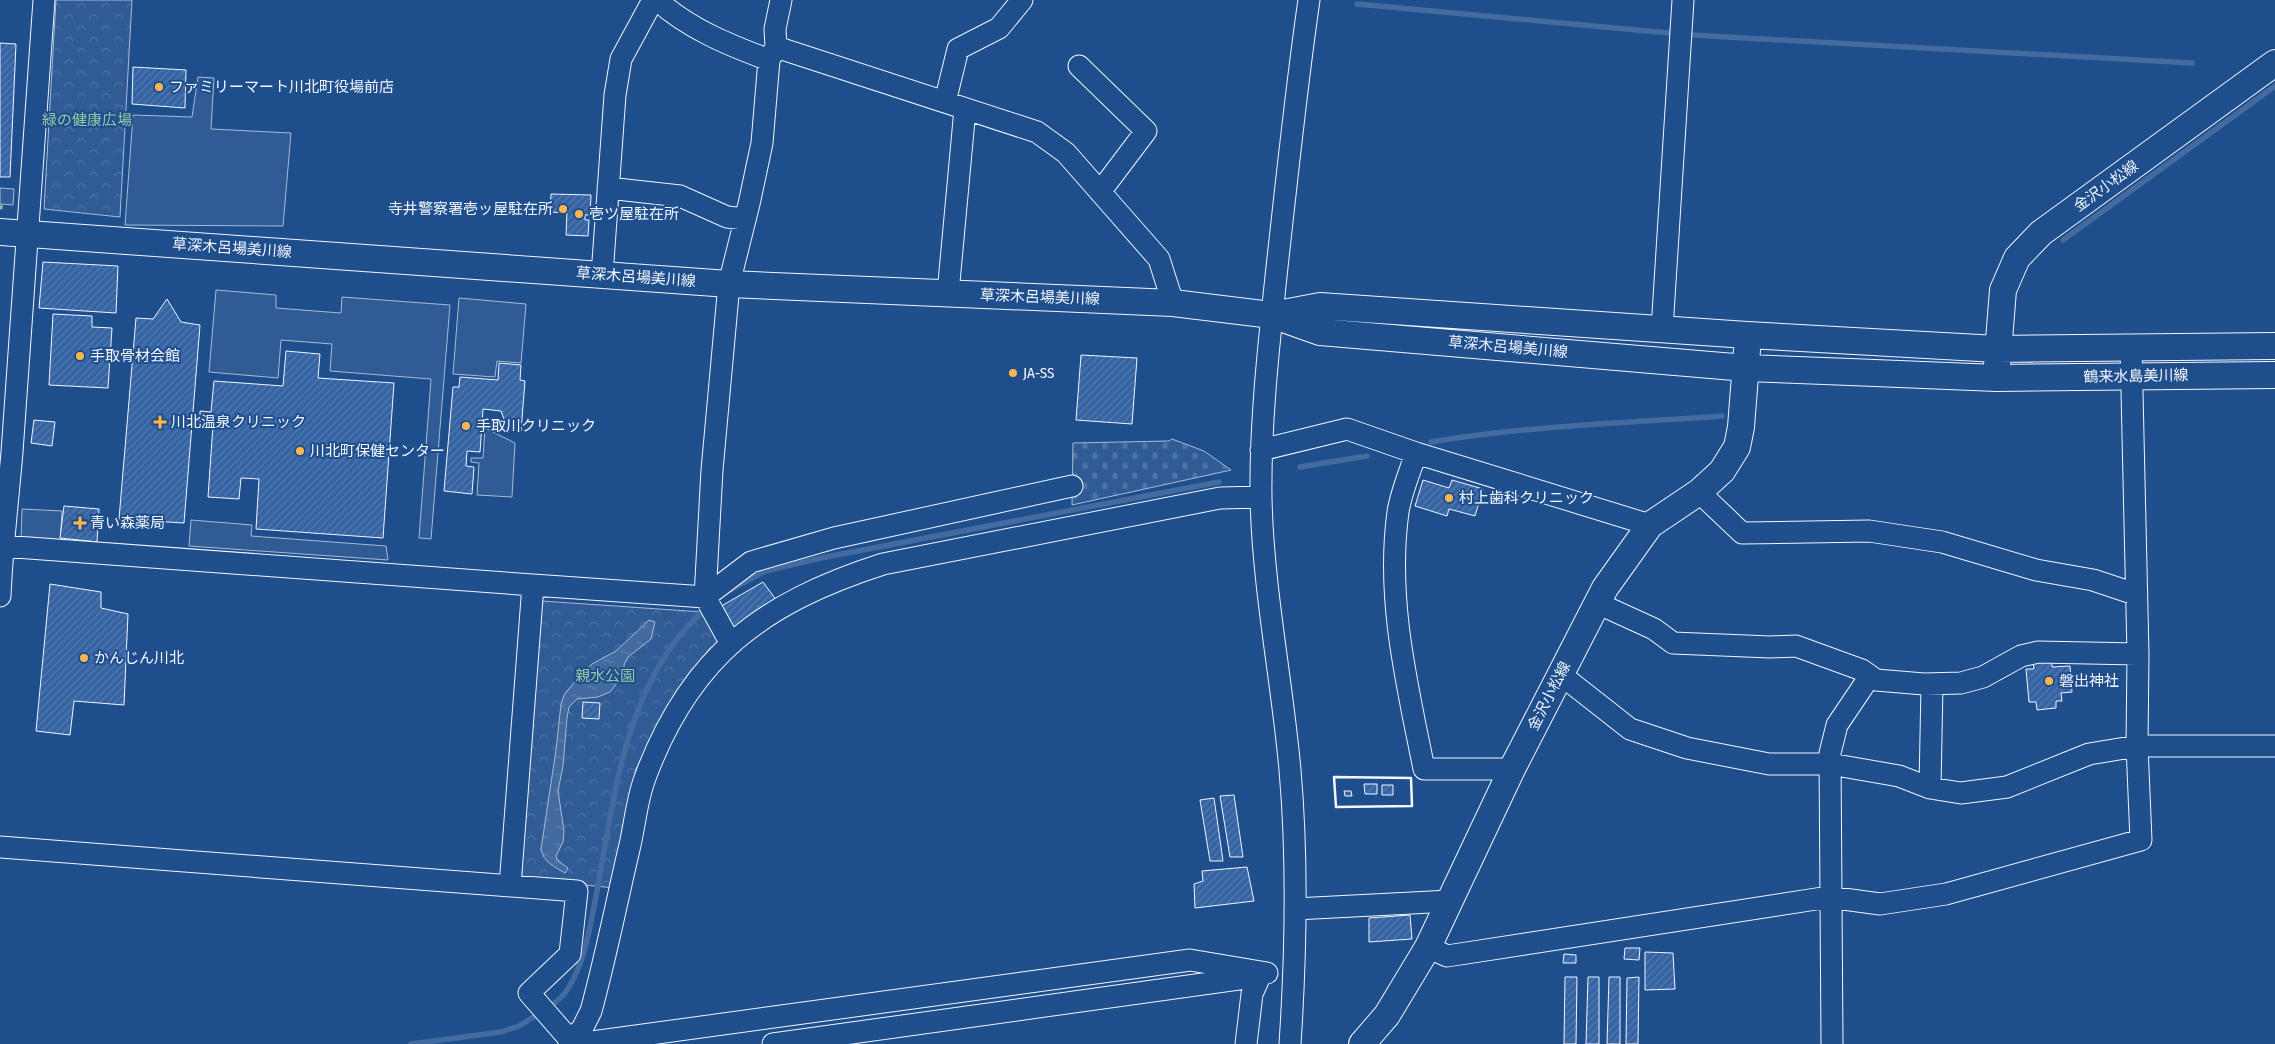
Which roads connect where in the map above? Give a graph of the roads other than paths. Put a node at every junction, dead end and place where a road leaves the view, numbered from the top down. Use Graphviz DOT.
graph roads {
  1 [pos="44,0"];
  2 [pos="781,0"];
  3 [pos="1022,0"];
  4 [pos="1309,0"];
  5 [pos="1683,0"];
  6 [pos="661,2"];
  7 [pos="772,54"];
  8 [pos="2275,63"];
  9 [pos="1079,66"];
  10 [pos="945,102"];
  11 [pos="965,109"];
  12 [pos="608,188"];
  13 [pos="1100,192"];
  14 [pos="745,220"];
  15 [pos="0,232"];
  16 [pos="28,233"];
  17 [pos="602,275"];
  18 [pos="729,284"];
  19 [pos="948,293"];
  20 [pos="1173,303"];
  21 [pos="1272,315"];
  22 [pos="1662,329"];
  23 [pos="1747,335"];
  24 [pos="2275,346"];
  25 [pos="2131,348"];
  26 [pos="1997,349"];
  27 [pos="1746,368"];
  28 [pos="2275,375"];
  29 [pos="2130,376"];
  30 [pos="1997,378"];
  31 [pos="1261,450"];
  32 [pos="1416,453"];
  33 [pos="1072,486"];
  34 [pos="1698,492"];
  35 [pos="1261,497"];
  36 [pos="1650,525"];
  37 [pos="2,546"];
  38 [pos="533,585"];
  39 [pos="2135,594"];
  40 [pos="0,596"];
  41 [pos="705,597"];
  42 [pos="1597,603"];
  43 [pos="730,644"];
  44 [pos="2138,654"];
  45 [pos="1560,674"];
  46 [pos="1870,676"];
  47 [pos="1932,684"];
  48 [pos="2137,746"];
  49 [pos="2275,746"];
  50 [pos="1830,764"];
  51 [pos="1512,769"];
  52 [pos="1930,788"];
  53 [pos="0,847"];
  54 [pos="510,886"];
  55 [pos="1829,897"];
  56 [pos="1450,901"];
  57 [pos="1295,909"];
  58 [pos="1428,947"];
  59 [pos="1295,971"];
  60 [pos="1264,975"];
  61 [pos="1387,1015"];
  62 [pos="566,1038"];
  63 [pos="773,1044"];
  64 [pos="1246,1044"];
  65 [pos="1290,1044"];
  66 [pos="1362,1044"];
  67 [pos="1376,1044"];
  68 [pos="1832,1044"];
  1 -- 16 [label="street"];
  2 -- 7 [label="street"];
  3 -- 10 [label="street"];
  4 -- 21 [label="street"];
  5 -- 22 [label="street"];
  6 -- 7 [label="street"];
  6 -- 12 [label="street"];
  7 -- 10 [label="street"];
  7 -- 14 [label="street"];
  8 -- 26 [label="main road, 金沢小松線"];
  9 -- 13 [label="street"];
  10 -- 11 [label="street"];
  11 -- 13 [label="street"];
  11 -- 19 [label="street"];
  12 -- 14 [label="street"];
  12 -- 17 [label="street"];
  13 -- 20 [label="street"];
  14 -- 18 [label="street"];
  15 -- 16 [label="main road, 草深木呂場美川線"];
  16 -- 17 [label="main road, 草深木呂場美川線"];
  16 -- 37 [label="street"];
  17 -- 18 [label="main road, 草深木呂場美川線"];
  18 -- 19 [label="main road, 草深木呂場美川線"];
  18 -- 41 [label="street"];
  19 -- 20 [label="main road, 草深木呂場美川線"];
  20 -- 21 [label="main road, 草深木呂場美川線"];
  21 -- 22 [label="main road, 草深木呂場美川線"];
  21 -- 27 [label="main road, 草深木呂場美川線"];
  21 -- 31 [label="street"];
  22 -- 23 [label="main road, 草深木呂場美川線"];
  23 -- 26 [label="main road"];
  23 -- 27 [label="main road, 金沢小松線"];
  24 -- 25 [label="main road, 鶴来水島美川線"];
  25 -- 26 [label="main road, 鶴来水島美川線"];
  25 -- 29 [label="street"];
  26 -- 30 [label="main road, 金沢小松線"];
  27 -- 30 [label="main road"];
  27 -- 34 [label="main road, 金沢小松線"];
  28 -- 29 [label="main road, 鶴来水島美川線"];
  29 -- 30 [label="main road, 鶴来水島美川線"];
  29 -- 39 [label="street"];
  31 -- 32 [label="street"];
  31 -- 35 [label="street"];
  32 -- 36 [label="street"];
  32 -- 51 [label="street"];
  33 -- 41 [label="street"];
  34 -- 36 [label="main road, 金沢小松線"];
  34 -- 39 [label="street"];
  35 -- 43 [label="street"];
  35 -- 57 [label="street"];
  36 -- 42 [label="main road, 金沢小松線"];
  37 -- 38 [label="street"];
  37 -- 40 [label="street"];
  38 -- 41 [label="street"];
  38 -- 54 [label="street"];
  39 -- 44 [label="street"];
  41 -- 43 [label="street"];
  42 -- 45 [label="main road, 金沢小松線"];
  42 -- 46 [label="street"];
  43 -- 62 [label="street"];
  44 -- 47 [label="street"];
  44 -- 48 [label="street"];
  45 -- 50 [label="street"];
  45 -- 51 [label="main road, 金沢小松線"];
  46 -- 47 [label="street"];
  46 -- 50 [label="street"];
  47 -- 52 [label="street"];
  48 -- 49 [label="street"];
  48 -- 52 [label="street"];
  48 -- 55 [label="street"];
  50 -- 52 [label="street"];
  50 -- 55 [label="street"];
  51 -- 56 [label="main road, 金沢小松線"];
  53 -- 54 [label="street"];
  54 -- 62 [label="street"];
  55 -- 58 [label="street"];
  55 -- 68 [label="street"];
  56 -- 57 [label="street"];
  56 -- 58 [label="main road, 金沢小松線"];
  57 -- 59 [label="street"];
  58 -- 61 [label="main road, 金沢小松線"];
  59 -- 60 [label="street"];
  59 -- 65 [label="street"];
  60 -- 62 [label="street"];
  60 -- 63 [label="street"];
  60 -- 64 [label="street"];
  61 -- 66 [label="main road, 金沢小松線"];
  61 -- 67 [label="street"];
}
